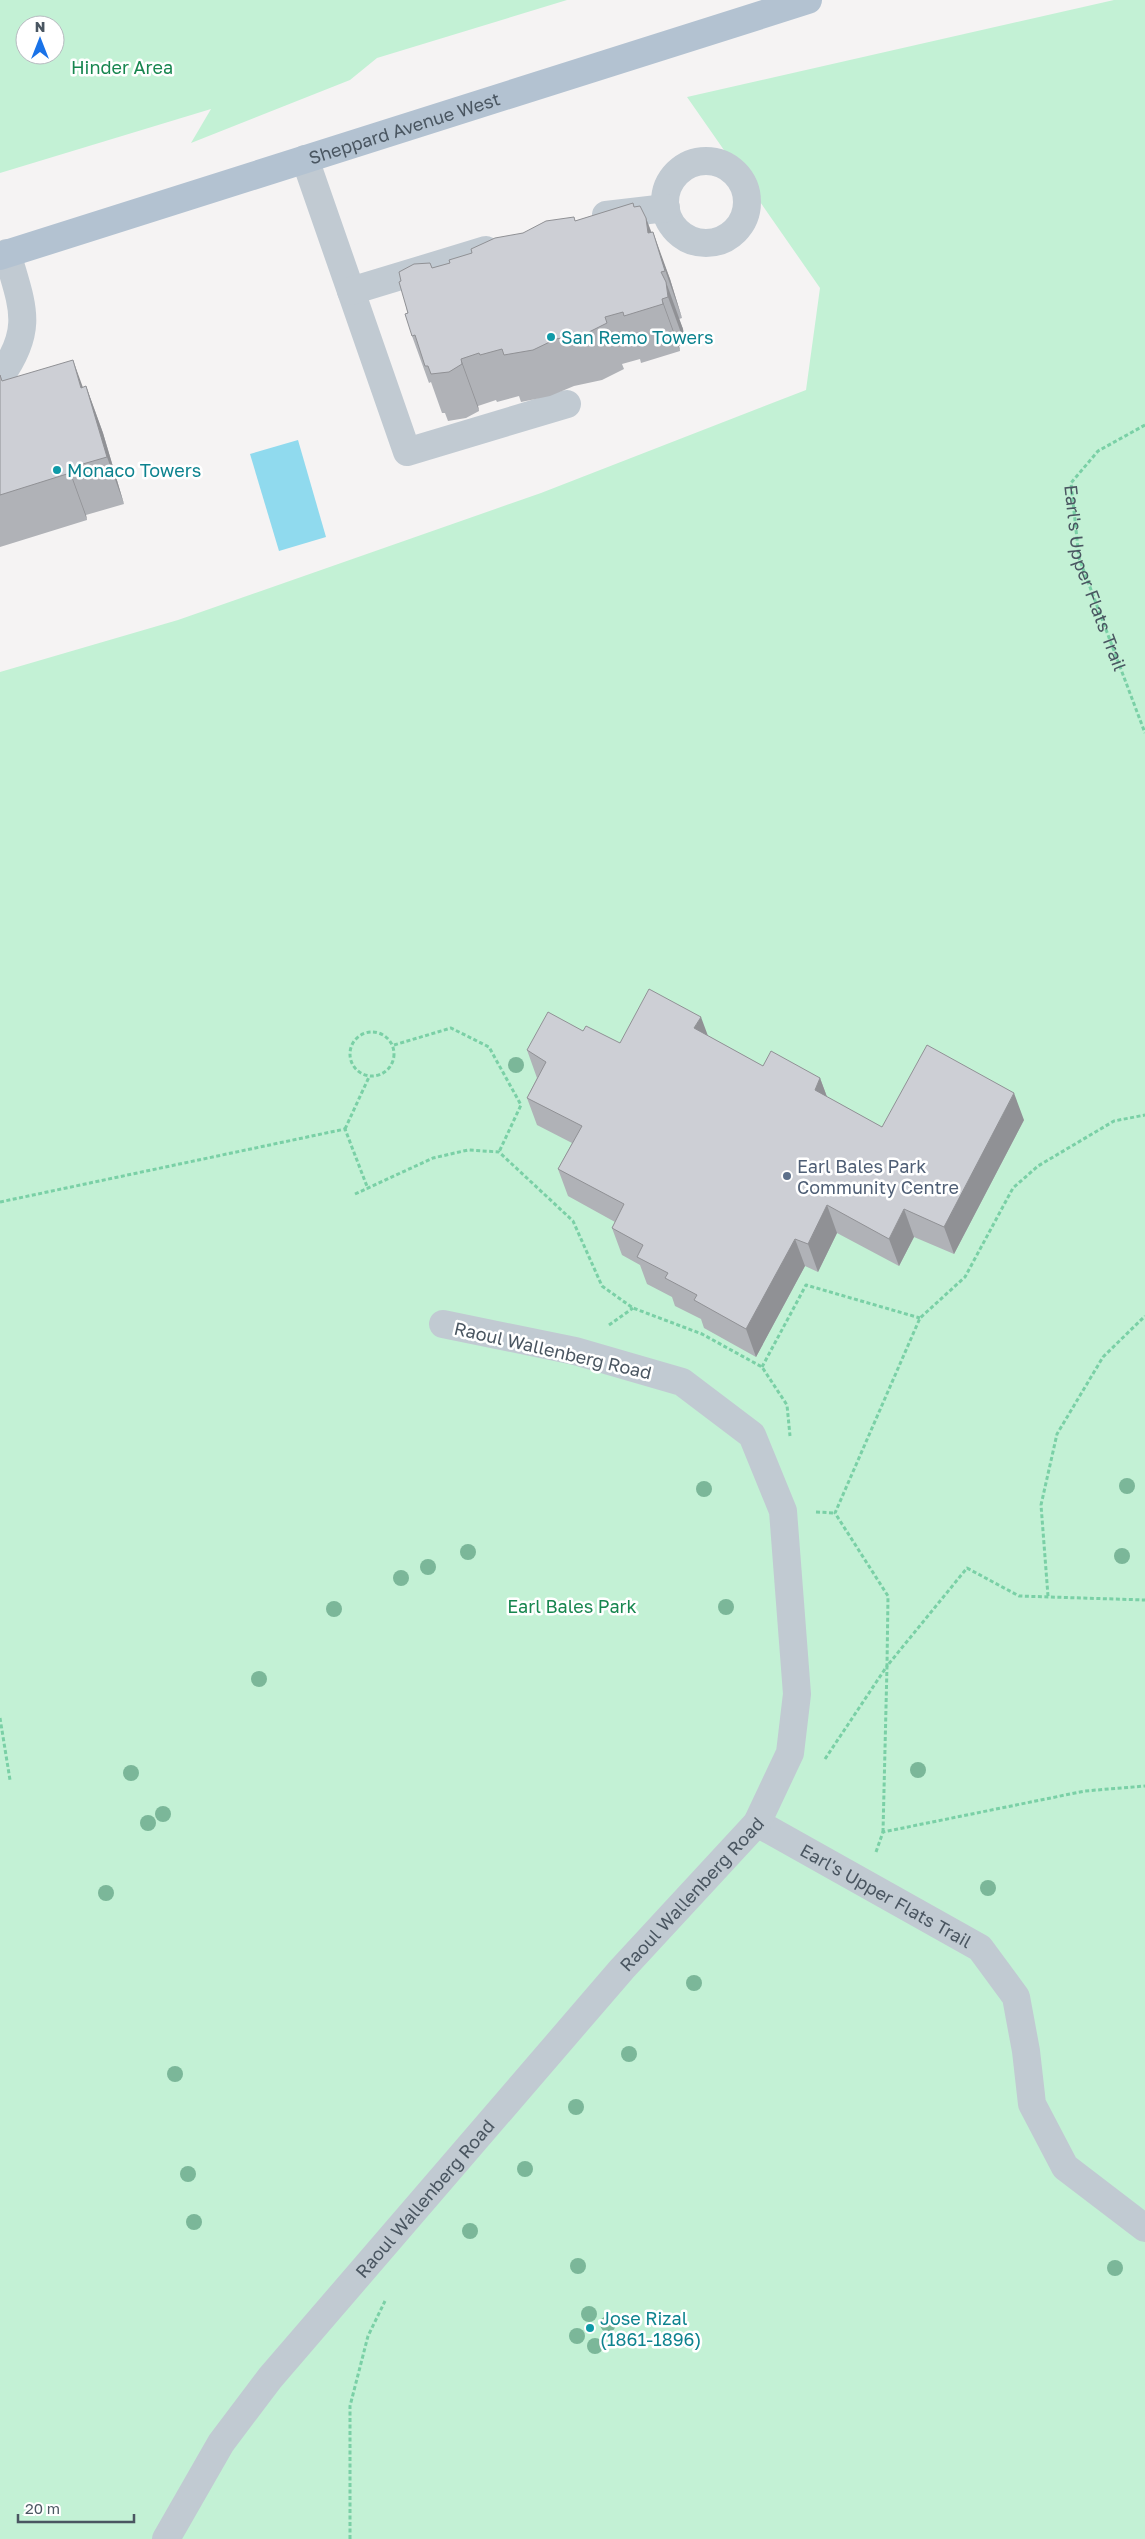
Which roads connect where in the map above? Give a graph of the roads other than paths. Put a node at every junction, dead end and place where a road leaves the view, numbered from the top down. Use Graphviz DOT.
graph roads {
  1 [pos="808,0"];
  2 [pos="305,159"];
  3 [pos="666,208"];
  4 [pos="582,221"];
  5 [pos="508,243"];
  6 [pos="4,255"];
  7 [pos="351,291"];
  8 [pos="0,377"];
  9 [pos="568,404"];
  10 [pos="443,1324"];
  11 [pos="757,1822"];
  12 [pos="1145,2228"];
  13 [pos="166,2539"];
  1 -- 2 [label="main road, Sheppard Avenue West"];
  2 -- 6 [label="main road, Sheppard Avenue West"];
  2 -- 7 [label="lane"];
  3 -- 4 [label="lane"];
  5 -- 7 [label="lane"];
  6 -- 8 [label="lane"];
  7 -- 9 [label="lane"];
  10 -- 11 [label="lane, Raoul Wallenberg Road"];
  11 -- 12 [label="lane, Earl's Upper Flats Trail"];
  11 -- 13 [label="lane, Raoul Wallenberg Road"];
}
